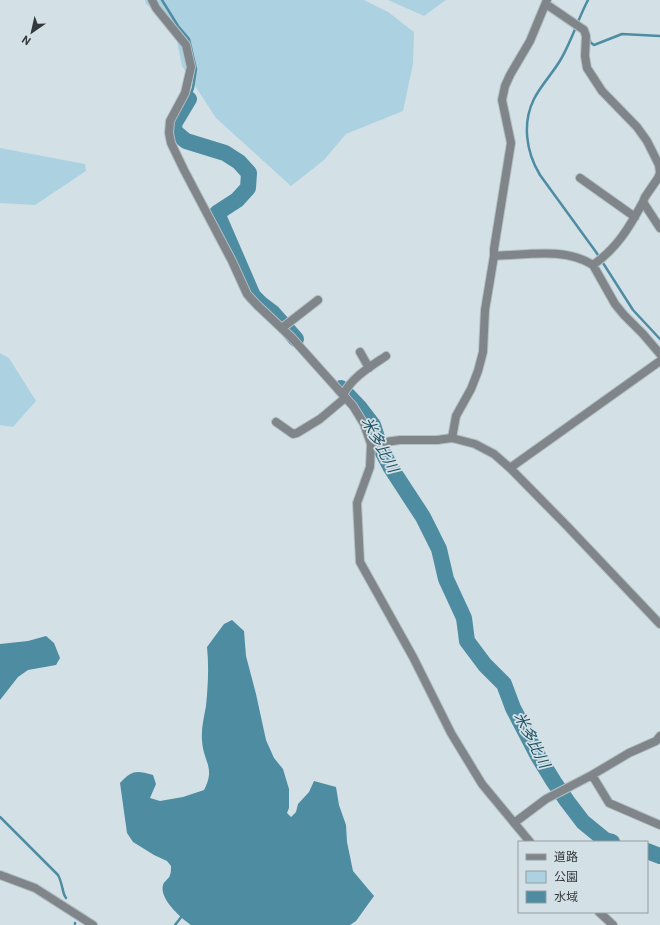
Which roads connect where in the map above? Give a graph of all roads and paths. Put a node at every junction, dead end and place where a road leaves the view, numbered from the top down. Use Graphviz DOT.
graph roads {
  1 [pos="152,0"];
  2 [pos="547,2"];
  3 [pos="658,158"];
  4 [pos="580,178"];
  5 [pos="643,202"];
  6 [pos="635,217"];
  7 [pos="660,228"];
  8 [pos="494,256"];
  9 [pos="593,265"];
  10 [pos="318,300"];
  11 [pos="282,328"];
  12 [pos="360,352"];
  13 [pos="660,354"];
  14 [pos="386,356"];
  15 [pos="660,361"];
  16 [pos="369,368"];
  17 [pos="344,396"];
  18 [pos="276,422"];
  19 [pos="452,438"];
  20 [pos="371,444"];
  21 [pos="510,468"];
  22 [pos="660,624"];
  23 [pos="660,736"];
  24 [pos="592,775"];
  25 [pos="514,823"];
  26 [pos="660,826"];
  27 [pos="529,841"];
  28 [pos="0,875"];
  29 [pos="600,913"];
  30 [pos="93,925"];
  31 [pos="613,925"];
  1 -- 11 [label="street"];
  2 -- 3 [label="street"];
  2 -- 8 [label="street"];
  3 -- 5 [label="street"];
  4 -- 6 [label="street"];
  5 -- 6 [label="street"];
  5 -- 7 [label="street"];
  6 -- 9 [label="street"];
  8 -- 9 [label="street"];
  8 -- 19 [label="street"];
  9 -- 13 [label="street"];
  10 -- 11 [label="street"];
  11 -- 17 [label="street"];
  12 -- 16 [label="street"];
  14 -- 16 [label="street"];
  15 -- 21 [label="street"];
  16 -- 17 [label="street"];
  17 -- 18 [label="street"];
  17 -- 20 [label="street"];
  19 -- 20 [label="street"];
  19 -- 21 [label="street"];
  20 -- 25 [label="street"];
  21 -- 22 [label="street"];
  23 -- 24 [label="street"];
  24 -- 25 [label="street"];
  24 -- 26 [label="street"];
  25 -- 27 [label="street"];
  28 -- 30 [label="street"];
  29 -- 31 [label="street"];
}
